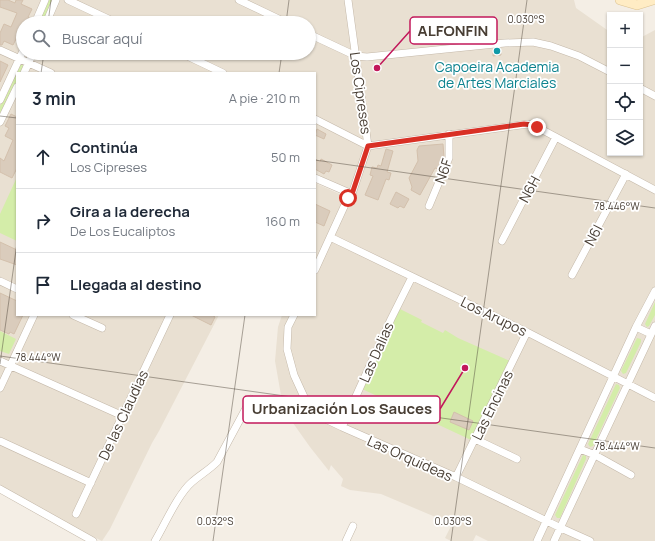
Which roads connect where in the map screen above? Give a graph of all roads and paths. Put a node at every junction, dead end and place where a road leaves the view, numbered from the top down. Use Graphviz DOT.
graph roads {
  1 [pos="45,0"];
  2 [pos="56,0"];
  3 [pos="68,0"];
  4 [pos="238,0"];
  5 [pos="348,0"];
  6 [pos="620,0"];
  7 [pos="653,0"];
  8 [pos="38,16"];
  9 [pos="49,16"];
  10 [pos="102,16"];
  11 [pos="272,16"];
  12 [pos="316,37"];
  13 [pos="0,50"];
  14 [pos="356,56"];
  15 [pos="16,57"];
  16 [pos="20,60"];
  17 [pos="22,60"];
  18 [pos="30,60"];
  19 [pos="196,60"];
  20 [pos="29,63"];
  21 [pos="607,70"];
  22 [pos="24,72"];
  23 [pos="49,72"];
  24 [pos="221,72"];
  25 [pos="16,89"];
  26 [pos="643,90"];
  27 [pos="655,96"];
  28 [pos="0,100"];
  29 [pos="316,120"];
  30 [pos="0,122"];
  31 [pos="449,134"];
  32 [pos="556,137"];
  33 [pos="368,146"];
  34 [pos="626,174"];
  35 [pos="316,178"];
  36 [pos="655,190"];
  37 [pos="352,194"];
  38 [pos="430,206"];
  39 [pos="330,237"];
  40 [pos="502,241"];
  41 [pos="316,268"];
  42 [pos="572,276"];
  43 [pos="412,277"];
  44 [pos="0,281"];
  45 [pos="16,289"];
  46 [pos="655,291"];
  47 [pos="34,316"];
  48 [pos="75,316"];
  49 [pos="170,316"];
  50 [pos="294,316"];
  51 [pos="655,326"];
  52 [pos="102,328"];
  53 [pos="636,328"];
  54 [pos="527,332"];
  55 [pos="651,334"];
  56 [pos="0,361"];
  57 [pos="10,366"];
  58 [pos="615,376"];
  59 [pos="628,384"];
  60 [pos="0,388"];
  61 [pos="655,398"];
  62 [pos="251,399"];
  63 [pos="123,416"];
  64 [pos="342,427"];
  65 [pos="475,439"];
  66 [pos="0,441"];
  67 [pos="580,449"];
  68 [pos="595,455"];
  69 [pos="517,459"];
  70 [pos="631,475"];
  71 [pos="456,478"];
  72 [pos="91,483"];
  73 [pos="0,489"];
  74 [pos="76,514"];
  75 [pos="546,521"];
  76 [pos="353,526"];
  77 [pos="560,528"];
  78 [pos="93,541"];
  79 [pos="156,541"];
  80 [pos="346,541"];
  81 [pos="537,541"];
  82 [pos="554,541"];
  83 [pos="590,541"];
  1 -- 8 [label="street"];
  2 -- 9 [label="street"];
  3 -- 10 [label="street"];
  4 -- 11 [label="street"];
  5 -- 14 [label="street, Los Cipreses"];
  6 -- 7 [label="street"];
  12 -- 14 [label="street"];
  13 -- 15 [label="street"];
  14 -- 21 [label="street"];
  14 -- 33 [label="street, Los Cipreses"];
  16 -- 28 [label="street"];
  17 -- 20 [label="street"];
  18 -- 20 [label="street"];
  19 -- 24 [label="street"];
  20 -- 22 [label="street"];
  20 -- 23 [label="street"];
  25 -- 30 [label="street"];
  26 -- 27 [label="street"];
  29 -- 33 [label="street"];
  31 -- 32 [label="street"];
  31 -- 33 [label="street"];
  31 -- 38 [label="street, N6F"];
  32 -- 34 [label="street"];
  32 -- 40 [label="street, N6H"];
  33 -- 37 [label="street, Los Cipreses"];
  34 -- 36 [label="street"];
  34 -- 42 [label="street, N6I"];
  35 -- 37 [label="street"];
  37 -- 39 [label="street, Los Cipreses"];
  39 -- 41 [label="street, Los Cipreses"];
  39 -- 43 [label="street, Los Arupos"];
  43 -- 54 [label="street, Los Arupos"];
  43 -- 64 [label="street, Las Dalias"];
  44 -- 45 [label="street"];
  46 -- 53 [label="street"];
  47 -- 57 [label="street"];
  48 -- 52 [label="street"];
  49 -- 63 [label="street, De las Claudias"];
  50 -- 64 [label="street, Las Orquideas"];
  51 -- 55 [label="street"];
  53 -- 55 [label="street"];
  53 -- 58 [label="street"];
  54 -- 58 [label="street, Los Arupos"];
  54 -- 65 [label="street, Las Encinas"];
  55 -- 59 [label="street"];
  56 -- 57 [label="street"];
  57 -- 60 [label="street"];
  57 -- 63 [label="street"];
  58 -- 59 [label="street, Los Arupos"];
  58 -- 67 [label="street"];
  59 -- 61 [label="street, Los Arupos"];
  59 -- 68 [label="street"];
  62 -- 79 [label="street"];
  63 -- 72 [label="street, De las Claudias"];
  64 -- 71 [label="street, Las Orquideas"];
  65 -- 69 [label="street"];
  65 -- 71 [label="street, Las Encinas"];
  66 -- 72 [label="street"];
  67 -- 68 [label="street"];
  67 -- 75 [label="street"];
  68 -- 70 [label="street"];
  68 -- 77 [label="street"];
  71 -- 75 [label="street, Las Orquideas"];
  72 -- 74 [label="street, De las Claudias"];
  73 -- 78 [label="street"];
  75 -- 77 [label="street, Las Orquideas"];
  75 -- 81 [label="street"];
  76 -- 80 [label="street"];
  77 -- 82 [label="street"];
  77 -- 83 [label="street, Las Orquideas"];
}
